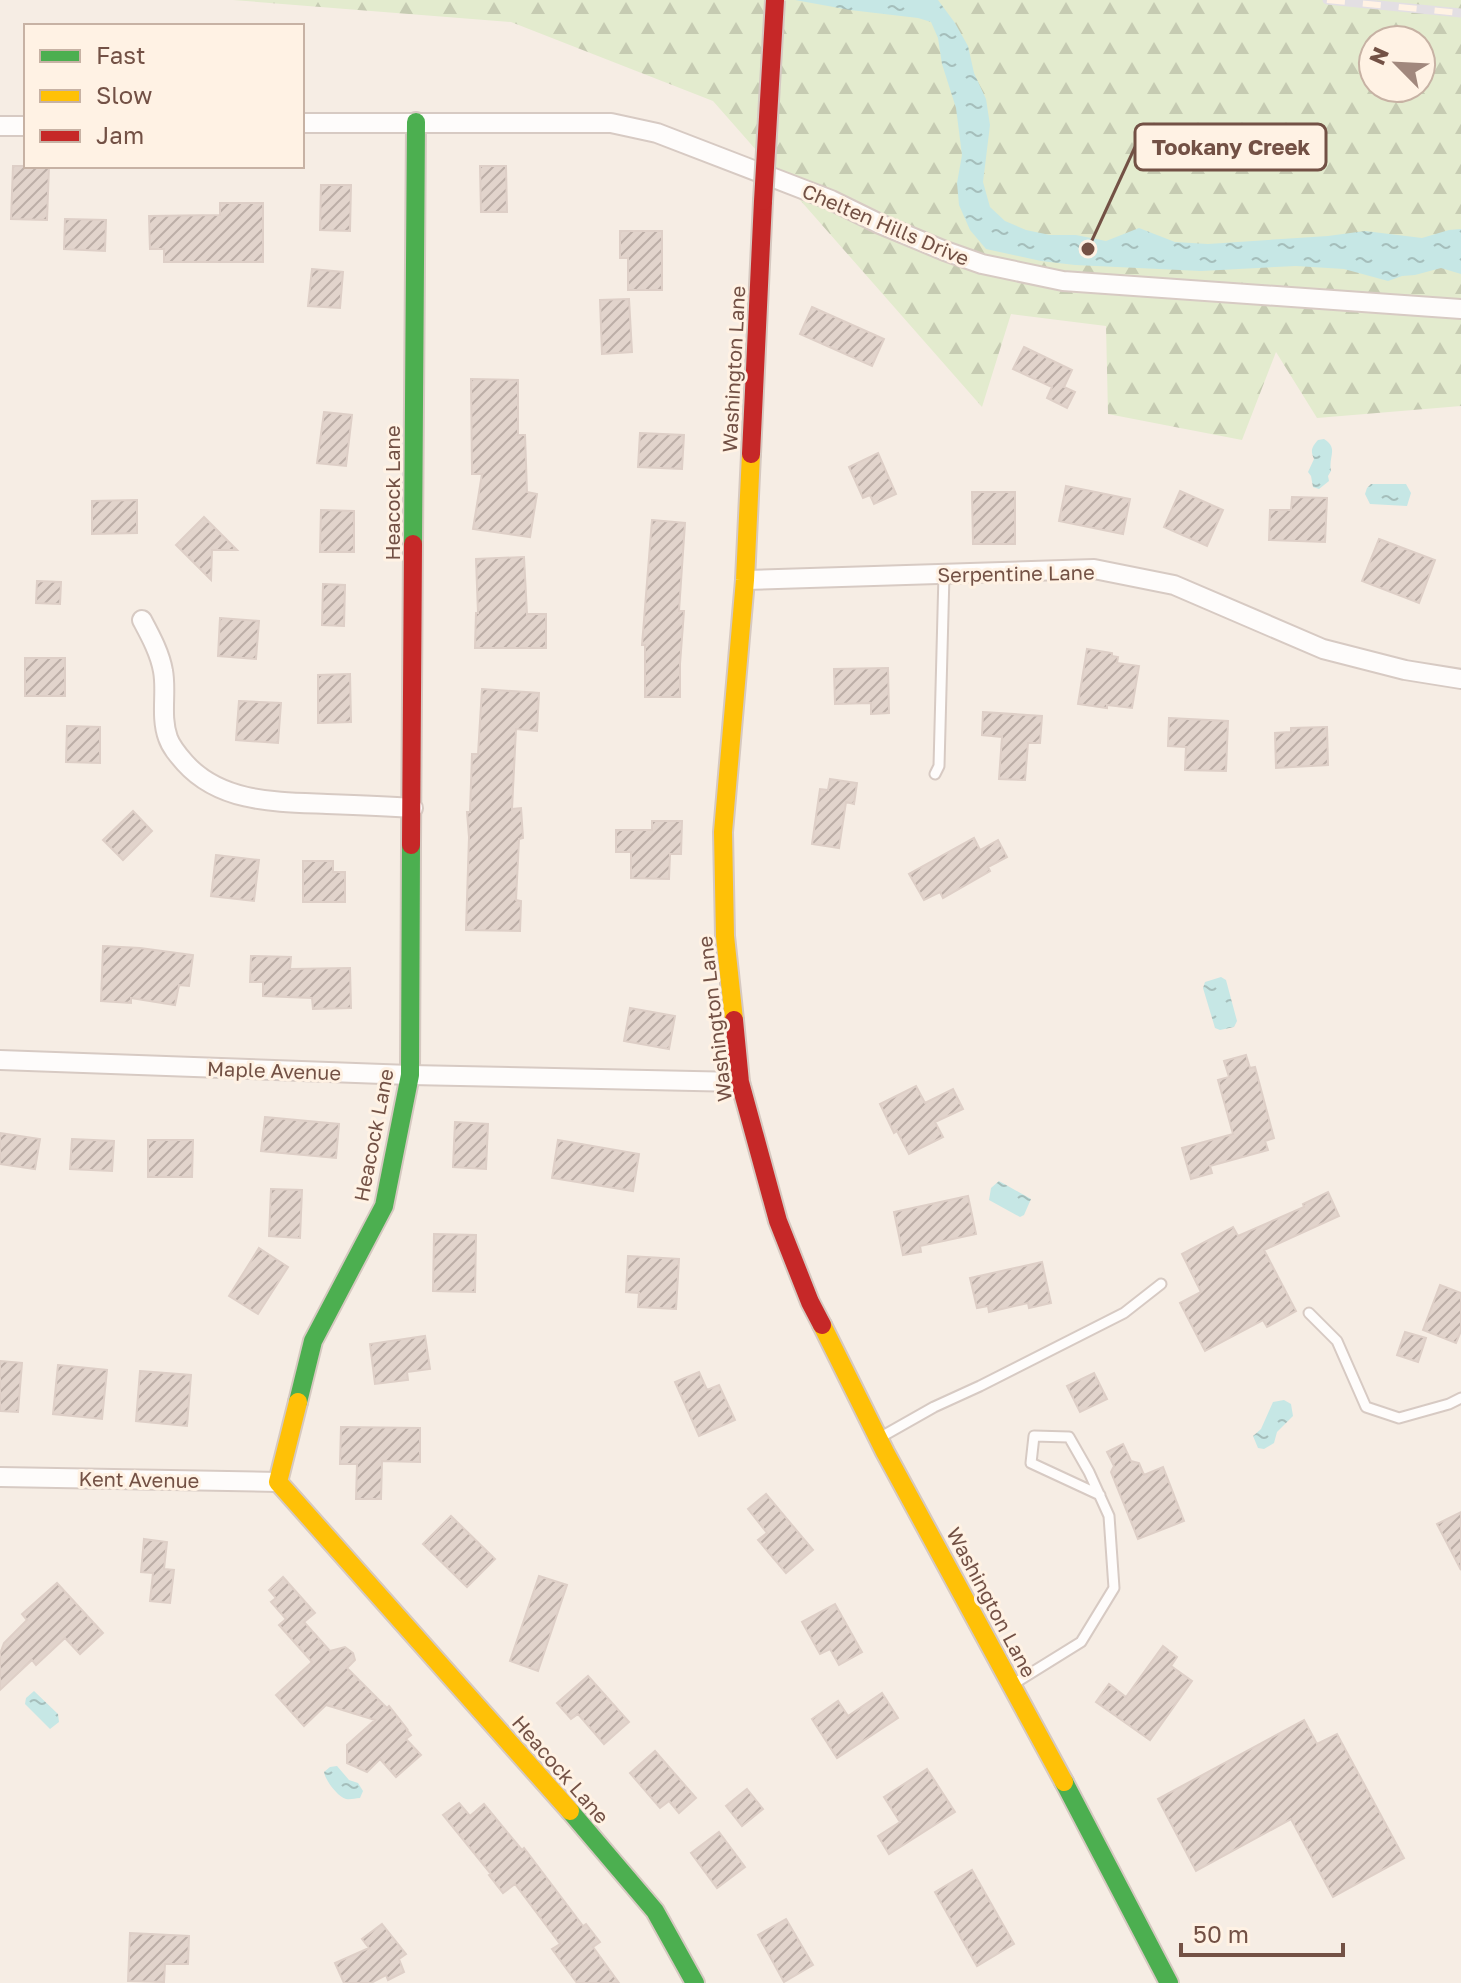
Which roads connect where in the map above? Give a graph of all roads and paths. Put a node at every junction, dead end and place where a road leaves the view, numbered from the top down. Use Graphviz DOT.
graph roads {
  1 [pos="775,0"];
  2 [pos="416,122"];
  3 [pos="304,123"];
  4 [pos="0,126"];
  5 [pos="24,126"];
  6 [pos="1461,309"];
  7 [pos="944,574"];
  8 [pos="745,580"];
  9 [pos="142,620"];
  10 [pos="1461,679"];
  11 [pos="935,774"];
  12 [pos="413,808"];
  13 [pos="0,1060"];
  14 [pos="410,1075"];
  15 [pos="740,1082"];
  16 [pos="1161,1284"];
  17 [pos="1309,1313"];
  18 [pos="1461,1398"];
  19 [pos="879,1439"];
  20 [pos="0,1477"];
  21 [pos="278,1482"];
  22 [pos="1100,1495"];
  23 [pos="1012,1685"];
  24 [pos="695,1983"];
  25 [pos="1169,1983"];
  1 -- 8 [label="main road, Washington Lane, bridge"];
  2 -- 3 [label="street, Chelten Hills Drive"];
  2 -- 6 [label="street, Chelten Hills Drive"];
  2 -- 12 [label="main road, Heacock Lane"];
  4 -- 5 [label="street"];
  7 -- 8 [label="street, Serpentine Lane"];
  7 -- 10 [label="street, Serpentine Lane"];
  7 -- 11 [label="lane"];
  8 -- 15 [label="main road, Washington Lane"];
  9 -- 12 [label="street"];
  12 -- 14 [label="main road, Heacock Lane"];
  13 -- 14 [label="street, Maple Avenue"];
  14 -- 15 [label="street, Maple Avenue"];
  14 -- 21 [label="main road, Heacock Lane"];
  15 -- 19 [label="main road, Washington Lane"];
  16 -- 19 [label="lane"];
  17 -- 18 [label="lane"];
  19 -- 23 [label="main road, Washington Lane"];
  20 -- 21 [label="street, Kent Avenue"];
  21 -- 24 [label="main road, Heacock Lane"];
  22 -- 22 [label="lane"];
  22 -- 23 [label="lane"];
  23 -- 25 [label="main road, Washington Lane"];
}
